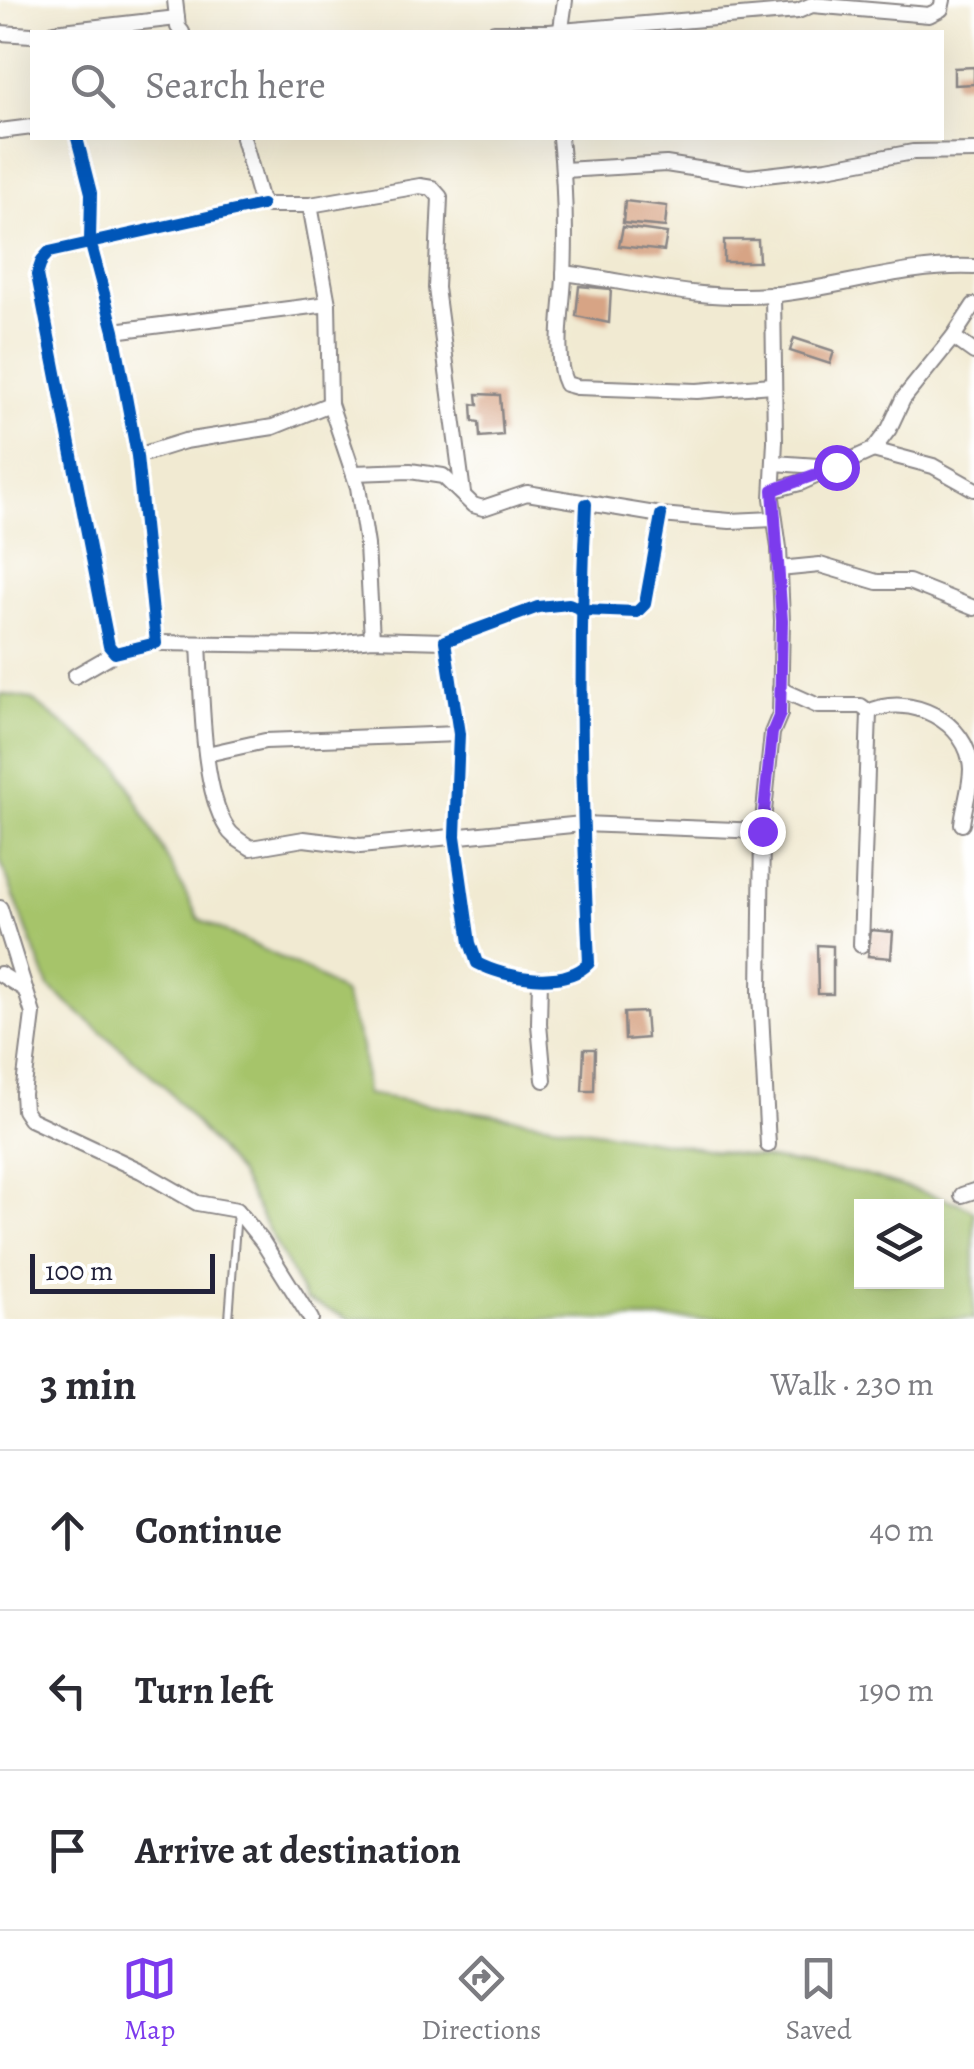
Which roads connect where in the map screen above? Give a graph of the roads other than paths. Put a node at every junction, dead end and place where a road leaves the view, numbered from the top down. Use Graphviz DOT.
graph roads {
  1 [pos="175,0"];
  2 [pos="566,0"];
  3 [pos="704,0"];
  4 [pos="943,0"];
  5 [pos="814,3"];
  6 [pos="703,17"];
  7 [pos="178,27"];
  8 [pos="562,28"];
  9 [pos="104,30"];
  10 [pos="550,30"];
  11 [pos="0,33"];
  12 [pos="30,35"];
  13 [pos="30,127"];
  14 [pos="0,131"];
  15 [pos="78,140"];
  16 [pos="244,140"];
  17 [pos="560,140"];
  18 [pos="974,151"];
  19 [pos="564,170"];
  20 [pos="262,206"];
  21 [pos="310,206"];
  22 [pos="90,241"];
  23 [pos="974,267"];
  24 [pos="564,273"];
  25 [pos="773,294"];
  26 [pos="328,304"];
  27 [pos="974,305"];
  28 [pos="114,331"];
  29 [pos="954,337"];
  30 [pos="974,352"];
  31 [pos="772,385"];
  32 [pos="330,404"];
  33 [pos="873,450"];
  34 [pos="137,456"];
  35 [pos="774,463"];
  36 [pos="836,467"];
  37 [pos="354,472"];
  38 [pos="974,489"];
  39 [pos="773,490"];
  40 [pos="463,493"];
  41 [pos="586,504"];
  42 [pos="661,516"];
  43 [pos="774,518"];
  44 [pos="779,569"];
  45 [pos="974,608"];
  46 [pos="583,610"];
  47 [pos="372,639"];
  48 [pos="445,640"];
  49 [pos="156,643"];
  50 [pos="199,644"];
  51 [pos="115,653"];
  52 [pos="75,676"];
  53 [pos="780,689"];
  54 [pos="869,712"];
  55 [pos="460,734"];
  56 [pos="207,754"];
  57 [pos="582,824"];
  58 [pos="962,824"];
  59 [pos="762,831"];
  60 [pos="455,836"];
  61 [pos="0,908"];
  62 [pos="861,945"];
  63 [pos="0,974"];
  64 [pos="540,978"];
  65 [pos="23,988"];
  66 [pos="544,1080"];
  67 [pos="768,1144"];
  68 [pos="237,1210"];
  69 [pos="229,1319"];
  70 [pos="311,1319"];
  1 -- 7 [label="street"];
  2 -- 8 [label="street"];
  3 -- 6 [label="street"];
  4 -- 5 [label="street"];
  5 -- 6 [label="street"];
  6 -- 8 [label="street"];
  7 -- 9 [label="street"];
  8 -- 10 [label="street"];
  11 -- 12 [label="street"];
  13 -- 14 [label="street"];
  15 -- 22 [label="street"];
  16 -- 20 [label="street"];
  17 -- 19 [label="street"];
  18 -- 19 [label="street"];
  19 -- 24 [label="street"];
  20 -- 21 [label="street"];
  20 -- 22 [label="street"];
  21 -- 26 [label="street"];
  21 -- 40 [label="street"];
  22 -- 28 [label="street"];
  22 -- 51 [label="street"];
  23 -- 25 [label="street"];
  24 -- 25 [label="street"];
  24 -- 31 [label="street"];
  25 -- 31 [label="street"];
  26 -- 28 [label="street"];
  26 -- 32 [label="street"];
  27 -- 29 [label="street"];
  28 -- 34 [label="street"];
  29 -- 30 [label="street"];
  29 -- 33 [label="street"];
  31 -- 35 [label="street"];
  32 -- 34 [label="street"];
  32 -- 37 [label="street"];
  33 -- 36 [label="street"];
  33 -- 38 [label="street"];
  34 -- 49 [label="street"];
  35 -- 36 [label="street"];
  35 -- 39 [label="street"];
  36 -- 39 [label="street"];
  37 -- 40 [label="street"];
  37 -- 47 [label="street"];
  39 -- 43 [label="street"];
  40 -- 41 [label="street"];
  41 -- 42 [label="street"];
  41 -- 46 [label="street"];
  42 -- 43 [label="street"];
  42 -- 46 [label="street"];
  43 -- 44 [label="street"];
  44 -- 45 [label="street"];
  44 -- 53 [label="street"];
  46 -- 48 [label="street"];
  46 -- 57 [label="street"];
  47 -- 48 [label="street"];
  47 -- 50 [label="street"];
  48 -- 55 [label="street"];
  49 -- 50 [label="street"];
  49 -- 51 [label="street"];
  50 -- 56 [label="street"];
  51 -- 52 [label="street"];
  53 -- 54 [label="street"];
  53 -- 59 [label="street"];
  54 -- 58 [label="street"];
  54 -- 62 [label="street"];
  55 -- 56 [label="street"];
  55 -- 60 [label="street"];
  56 -- 60 [label="street"];
  57 -- 59 [label="street"];
  57 -- 60 [label="street"];
  57 -- 64 [label="street"];
  59 -- 67 [label="street"];
  60 -- 64 [label="street"];
  61 -- 65 [label="street"];
  63 -- 65 [label="street"];
  64 -- 66 [label="street"];
  65 -- 68 [label="street"];
  68 -- 69 [label="lane"];
  68 -- 70 [label="street"];
}
